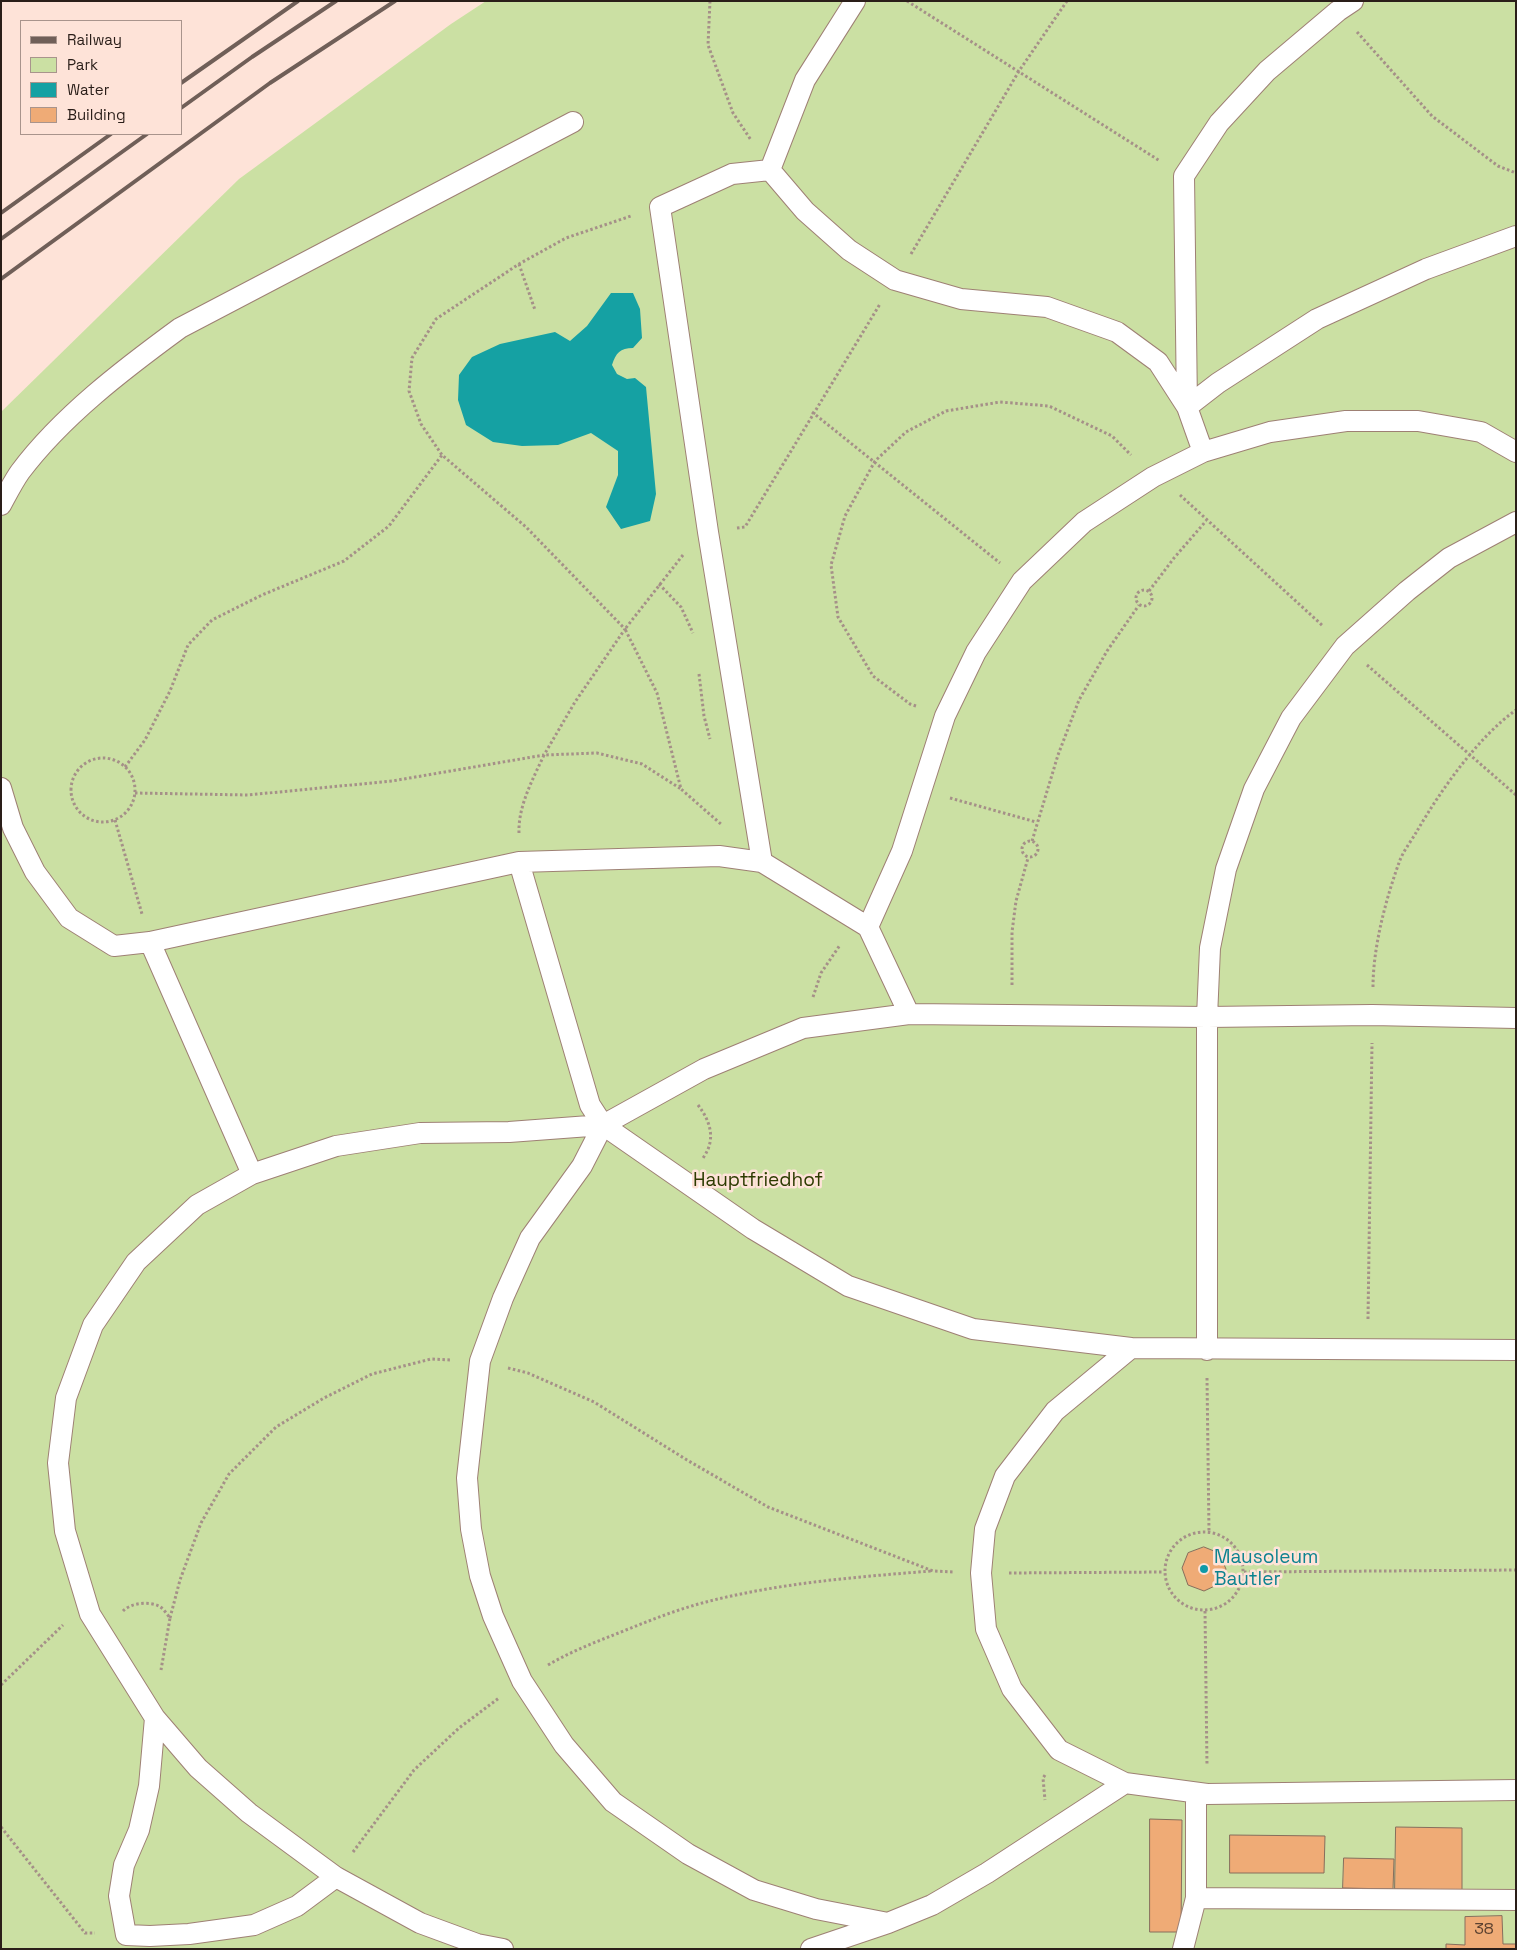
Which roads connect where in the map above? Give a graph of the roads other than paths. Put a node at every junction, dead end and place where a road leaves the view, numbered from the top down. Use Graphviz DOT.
graph roads {
  1 [pos="856,1"];
  2 [pos="1346,6"];
  3 [pos="573,122"];
  4 [pos="770,170"];
  5 [pos="1516,236"];
  6 [pos="1187,407"];
  7 [pos="1203,452"];
  8 [pos="1516,452"];
  9 [pos="1,505"];
  10 [pos="1516,522"];
  11 [pos="1,788"];
  12 [pos="519,862"];
  13 [pos="762,862"];
  14 [pos="863,924"];
  15 [pos="150,942"];
  16 [pos="910,1014"];
  17 [pos="1207,1017"];
  18 [pos="1516,1018"];
  19 [pos="603,1125"];
  20 [pos="252,1174"];
  21 [pos="1131,1348"];
  22 [pos="1207,1350"];
  23 [pos="1516,1350"];
  24 [pos="155,1718"];
  25 [pos="1125,1783"];
  26 [pos="1516,1790"];
  27 [pos="1201,1794"];
  28 [pos="336,1878"];
  29 [pos="1196,1898"];
  30 [pos="1516,1900"];
  31 [pos="888,1923"];
  32 [pos="503,1949"];
  33 [pos="811,1949"];
  34 [pos="1183,1949"];
  1 -- 4 [label="lane"];
  2 -- 6 [label="lane"];
  3 -- 9 [label="lane"];
  4 -- 6 [label="lane"];
  4 -- 13 [label="lane"];
  5 -- 6 [label="lane"];
  6 -- 7 [label="lane"];
  7 -- 8 [label="lane"];
  7 -- 14 [label="lane"];
  10 -- 17 [label="lane"];
  11 -- 15 [label="lane"];
  12 -- 13 [label="lane"];
  12 -- 15 [label="lane"];
  12 -- 19 [label="lane"];
  13 -- 14 [label="lane"];
  14 -- 16 [label="lane"];
  15 -- 20 [label="lane"];
  16 -- 17 [label="lane"];
  16 -- 19 [label="lane"];
  17 -- 18 [label="lane"];
  17 -- 22 [label="lane"];
  19 -- 20 [label="lane"];
  19 -- 21 [label="lane"];
  19 -- 31 [label="lane"];
  20 -- 24 [label="lane"];
  21 -- 22 [label="lane"];
  21 -- 25 [label="lane"];
  22 -- 23 [label="lane"];
  24 -- 28 [label="lane"];
  24 -- 28 [label="lane"];
  25 -- 27 [label="lane"];
  25 -- 31 [label="lane"];
  26 -- 27 [label="lane"];
  27 -- 29 [label="lane"];
  28 -- 32 [label="lane"];
  29 -- 30 [label="lane"];
  29 -- 34 [label="lane"];
  31 -- 33 [label="lane"];
}
